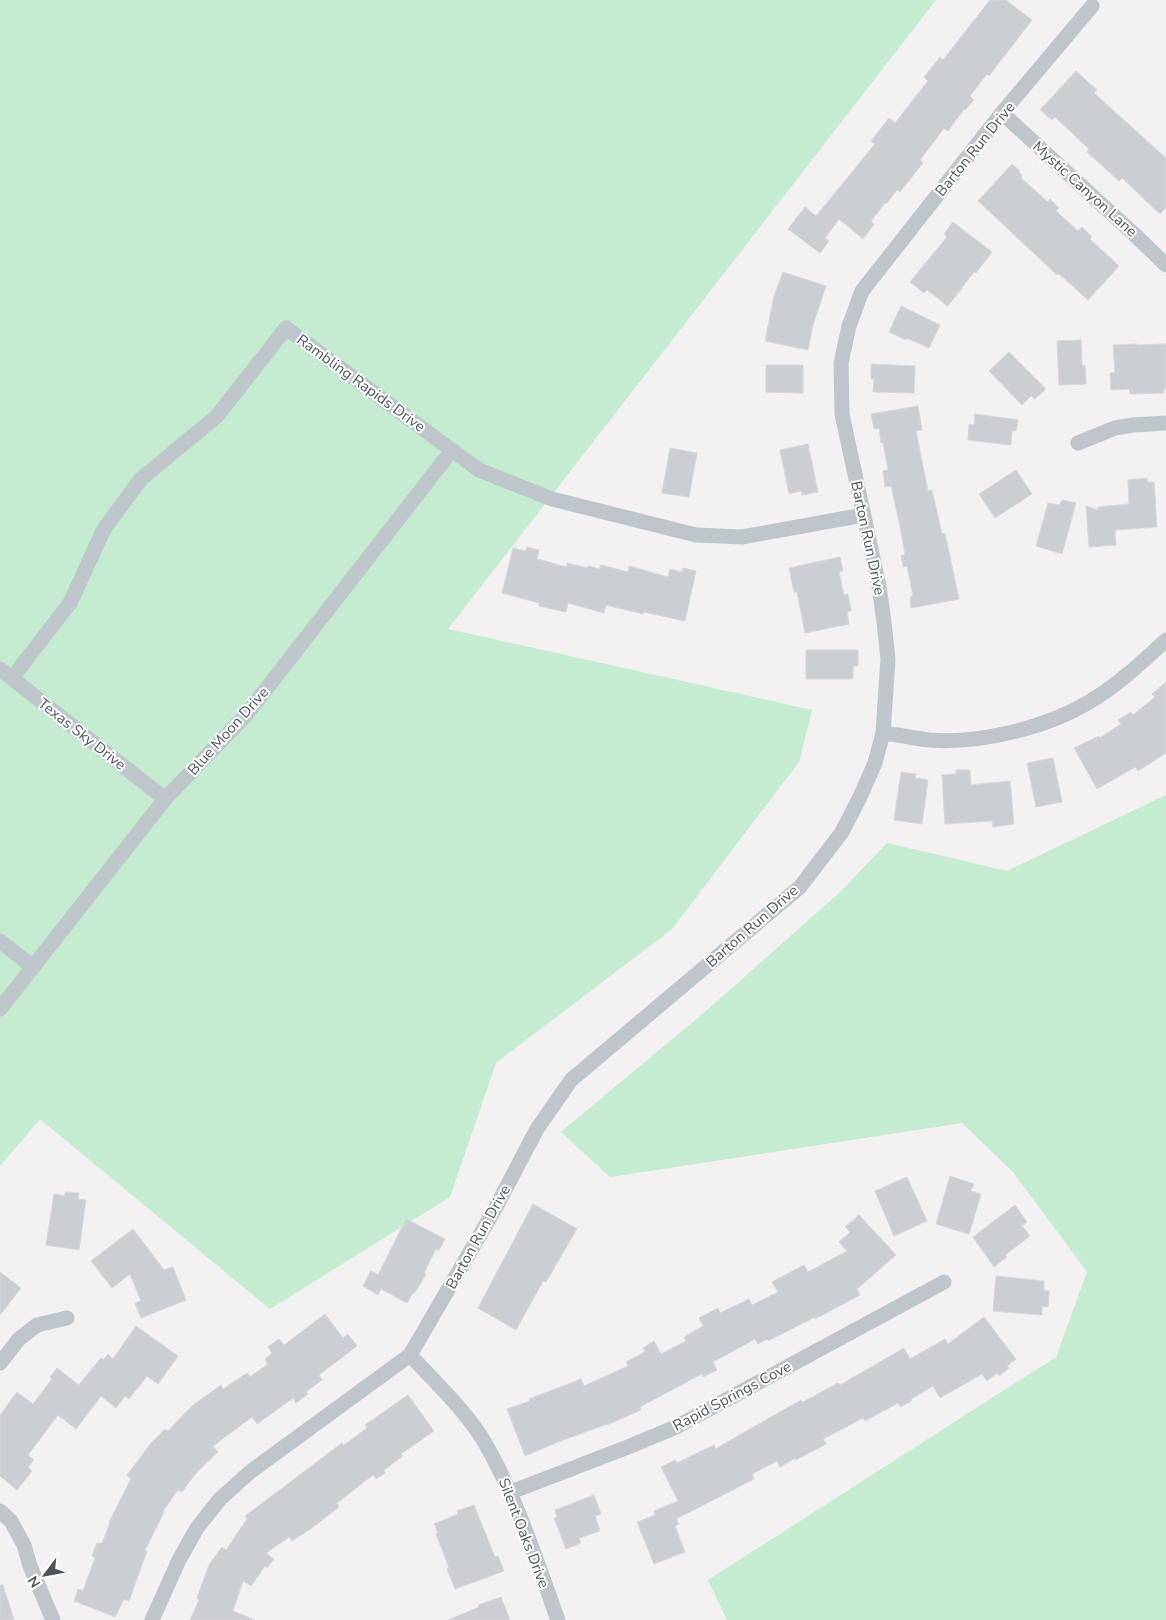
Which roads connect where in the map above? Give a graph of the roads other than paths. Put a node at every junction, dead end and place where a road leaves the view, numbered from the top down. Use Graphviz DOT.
graph roads {
  1 [pos="1092,6"];
  2 [pos="1002,113"];
  3 [pos="1166,266"];
  4 [pos="1166,423"];
  5 [pos="1078,443"];
  6 [pos="452,450"];
  7 [pos="863,515"];
  8 [pos="1166,640"];
  9 [pos="6,674"];
  10 [pos="884,733"];
  11 [pos="165,799"];
  12 [pos="0,941"];
  13 [pos="33,967"];
  14 [pos="0,1009"];
  15 [pos="944,1282"];
  16 [pos="67,1318"];
  17 [pos="410,1355"];
  18 [pos="0,1363"];
  19 [pos="511,1492"];
  20 [pos="0,1511"];
  21 [pos="53,1620"];
  22 [pos="152,1620"];
  23 [pos="558,1620"];
  1 -- 2 [label="street, Barton Run Drive"];
  2 -- 3 [label="street, Mystic Canyon Lane"];
  2 -- 7 [label="street, Barton Run Drive"];
  4 -- 5 [label="street"];
  6 -- 7 [label="street, Rambling Rapids Drive"];
  6 -- 9 [label="street, Rambling Rapids Drive"];
  6 -- 11 [label="street, Blue Moon Drive"];
  7 -- 10 [label="street, Barton Run Drive"];
  8 -- 10 [label="street"];
  9 -- 11 [label="street, Texas Sky Drive"];
  10 -- 17 [label="street, Barton Run Drive"];
  11 -- 13 [label="street, Blue Moon Drive"];
  12 -- 13 [label="street"];
  13 -- 14 [label="street, Blue Moon Drive"];
  15 -- 19 [label="street, Rapid Springs Cove"];
  16 -- 18 [label="street"];
  17 -- 19 [label="street, Silent Oaks Drive"];
  17 -- 22 [label="street, Barton Run Drive"];
  19 -- 23 [label="street, Silent Oaks Drive"];
  20 -- 21 [label="street"];
}
